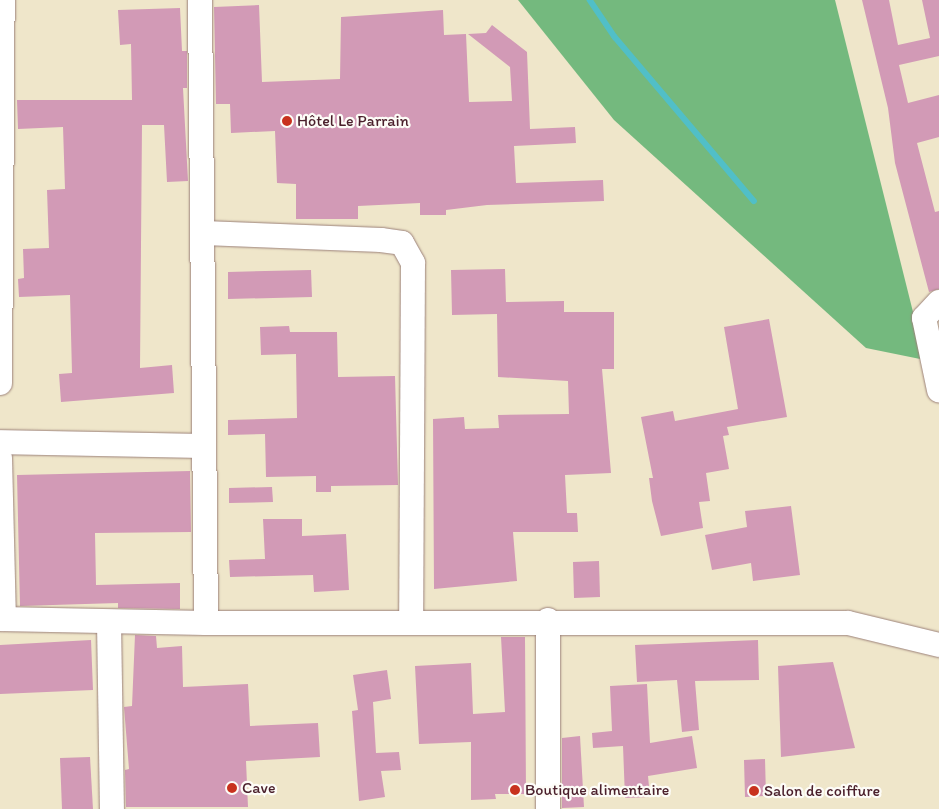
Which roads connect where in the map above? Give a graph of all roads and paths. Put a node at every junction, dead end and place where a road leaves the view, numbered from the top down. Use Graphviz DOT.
graph roads {
  1 [pos="3,0"];
  2 [pos="200,0"];
  3 [pos="204,233"];
  4 [pos="939,302"];
  5 [pos="0,383"];
  6 [pos="939,390"];
  7 [pos="0,442"];
  8 [pos="204,446"];
  9 [pos="0,458"];
  10 [pos="2,619"];
  11 [pos="411,620"];
  12 [pos="548,620"];
  13 [pos="109,622"];
  14 [pos="206,623"];
  15 [pos="939,645"];
  16 [pos="112,809"];
  17 [pos="548,809"];
  1 -- 5 [label="street"];
  2 -- 3 [label="street"];
  3 -- 8 [label="street"];
  3 -- 11 [label="street"];
  4 -- 6 [label="street"];
  7 -- 8 [label="street"];
  8 -- 14 [label="street"];
  9 -- 10 [label="street"];
  10 -- 13 [label="street"];
  11 -- 12 [label="street"];
  11 -- 14 [label="street"];
  12 -- 15 [label="street"];
  12 -- 17 [label="street"];
  13 -- 14 [label="street"];
  13 -- 16 [label="street"];
}
